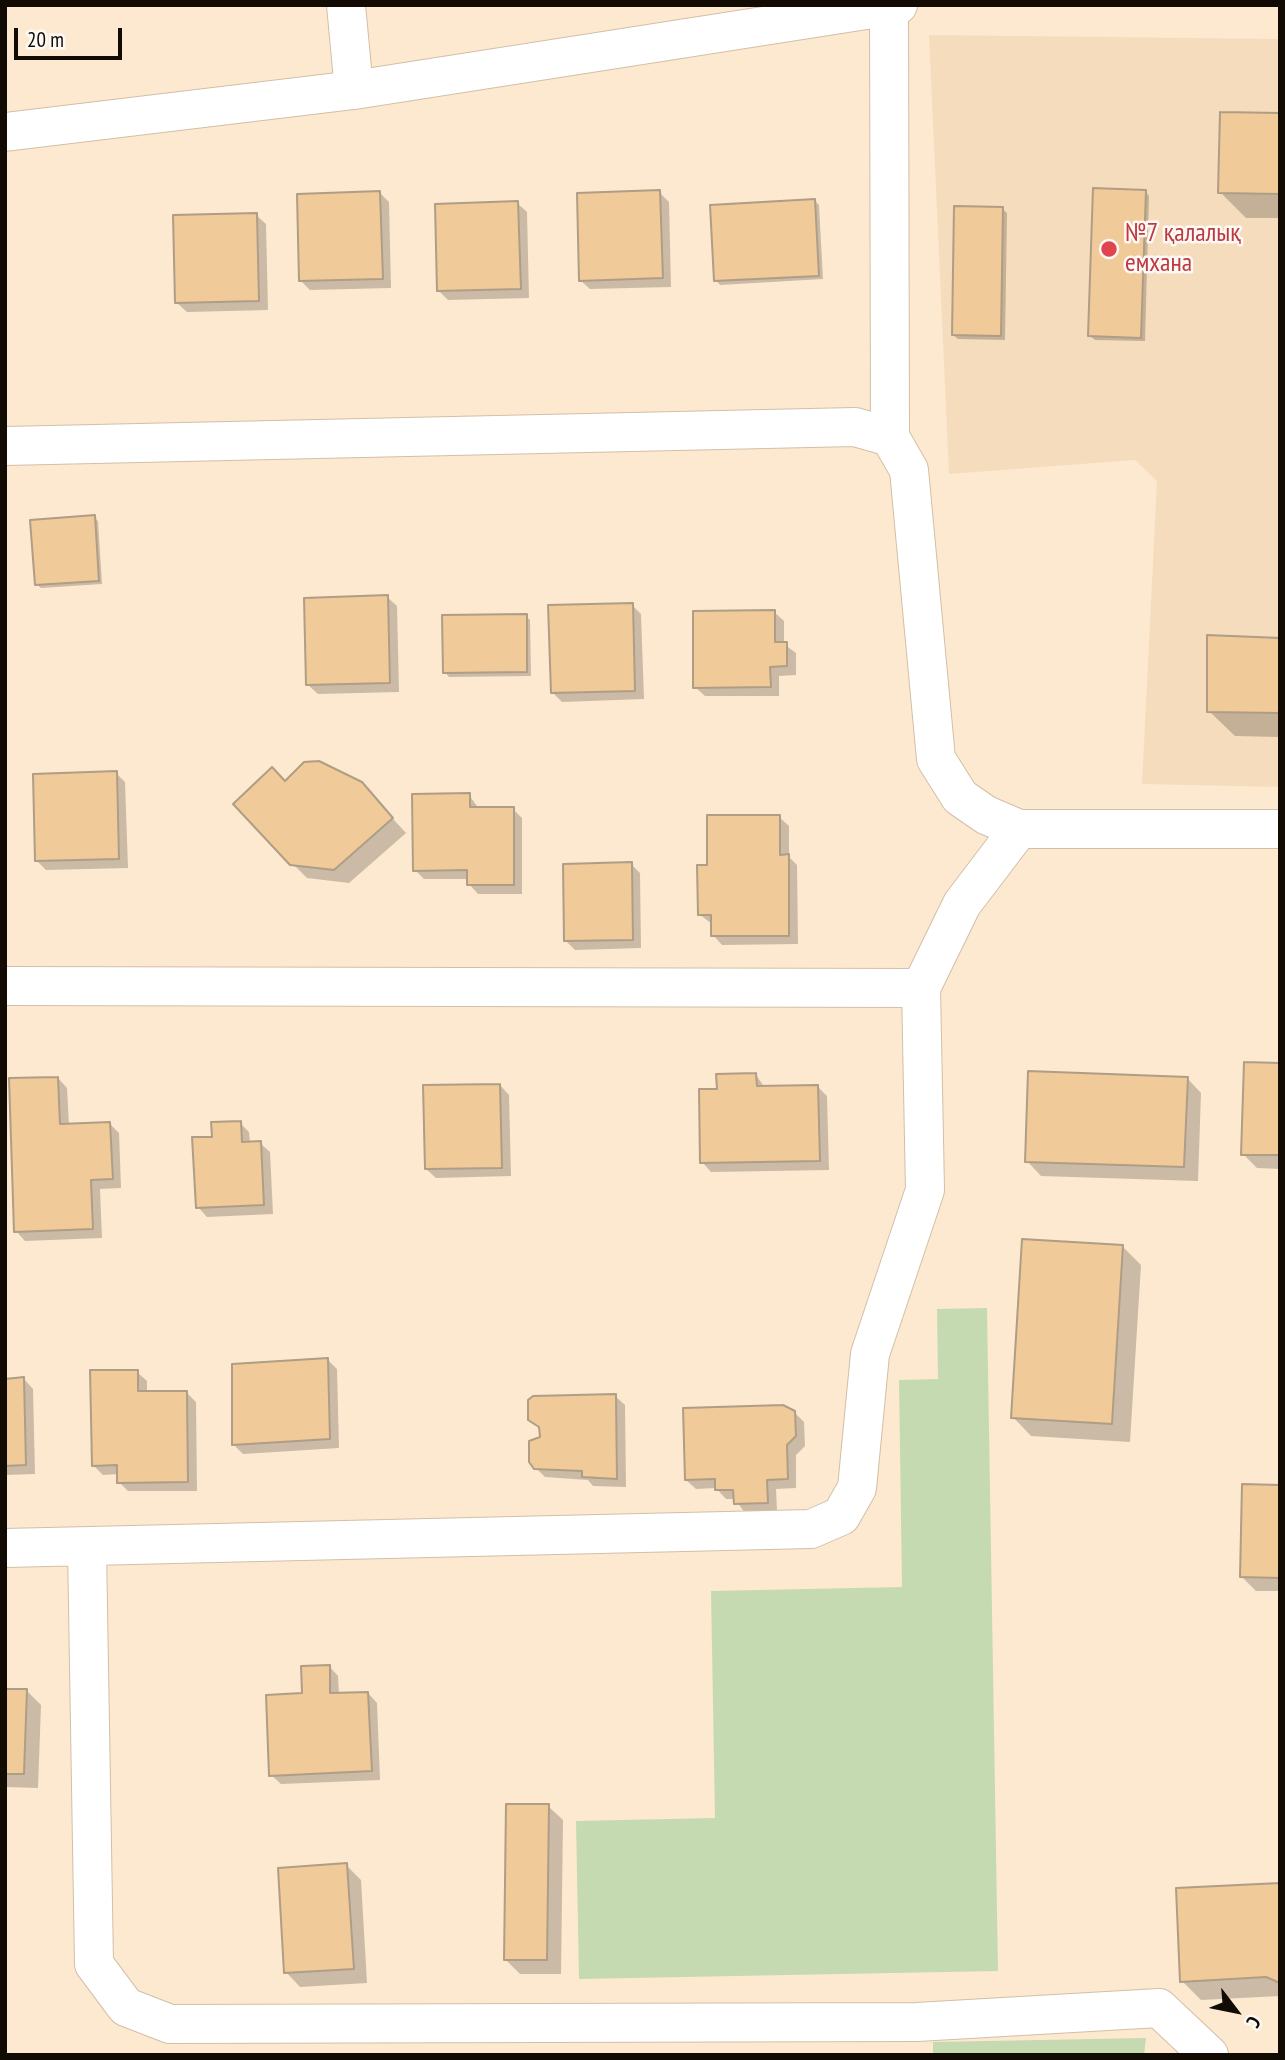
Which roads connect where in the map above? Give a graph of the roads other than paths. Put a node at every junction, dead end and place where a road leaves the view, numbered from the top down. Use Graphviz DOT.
graph roads {
  1 [pos="346,5"];
  2 [pos="893,6"];
  3 [pos="354,90"];
  4 [pos="5,132"];
  5 [pos="890,437"];
  6 [pos="5,446"];
  7 [pos="1019,829"];
  8 [pos="1280,829"];
  9 [pos="5,986"];
  10 [pos="920,988"];
  11 [pos="87,1547"];
  12 [pos="5,1548"];
  13 [pos="917,2039"];
  14 [pos="1209,2055"];
  1 -- 3 [label="lane"];
  2 -- 3 [label="lane"];
  2 -- 5 [label="lane"];
  3 -- 4 [label="lane"];
  5 -- 6 [label="lane"];
  5 -- 7 [label="lane"];
  7 -- 8 [label="lane"];
  7 -- 10 [label="lane"];
  9 -- 10 [label="lane"];
  10 -- 11 [label="lane"];
  11 -- 12 [label="lane"];
  11 -- 13 [label="lane"];
  13 -- 14 [label="lane"];
}
